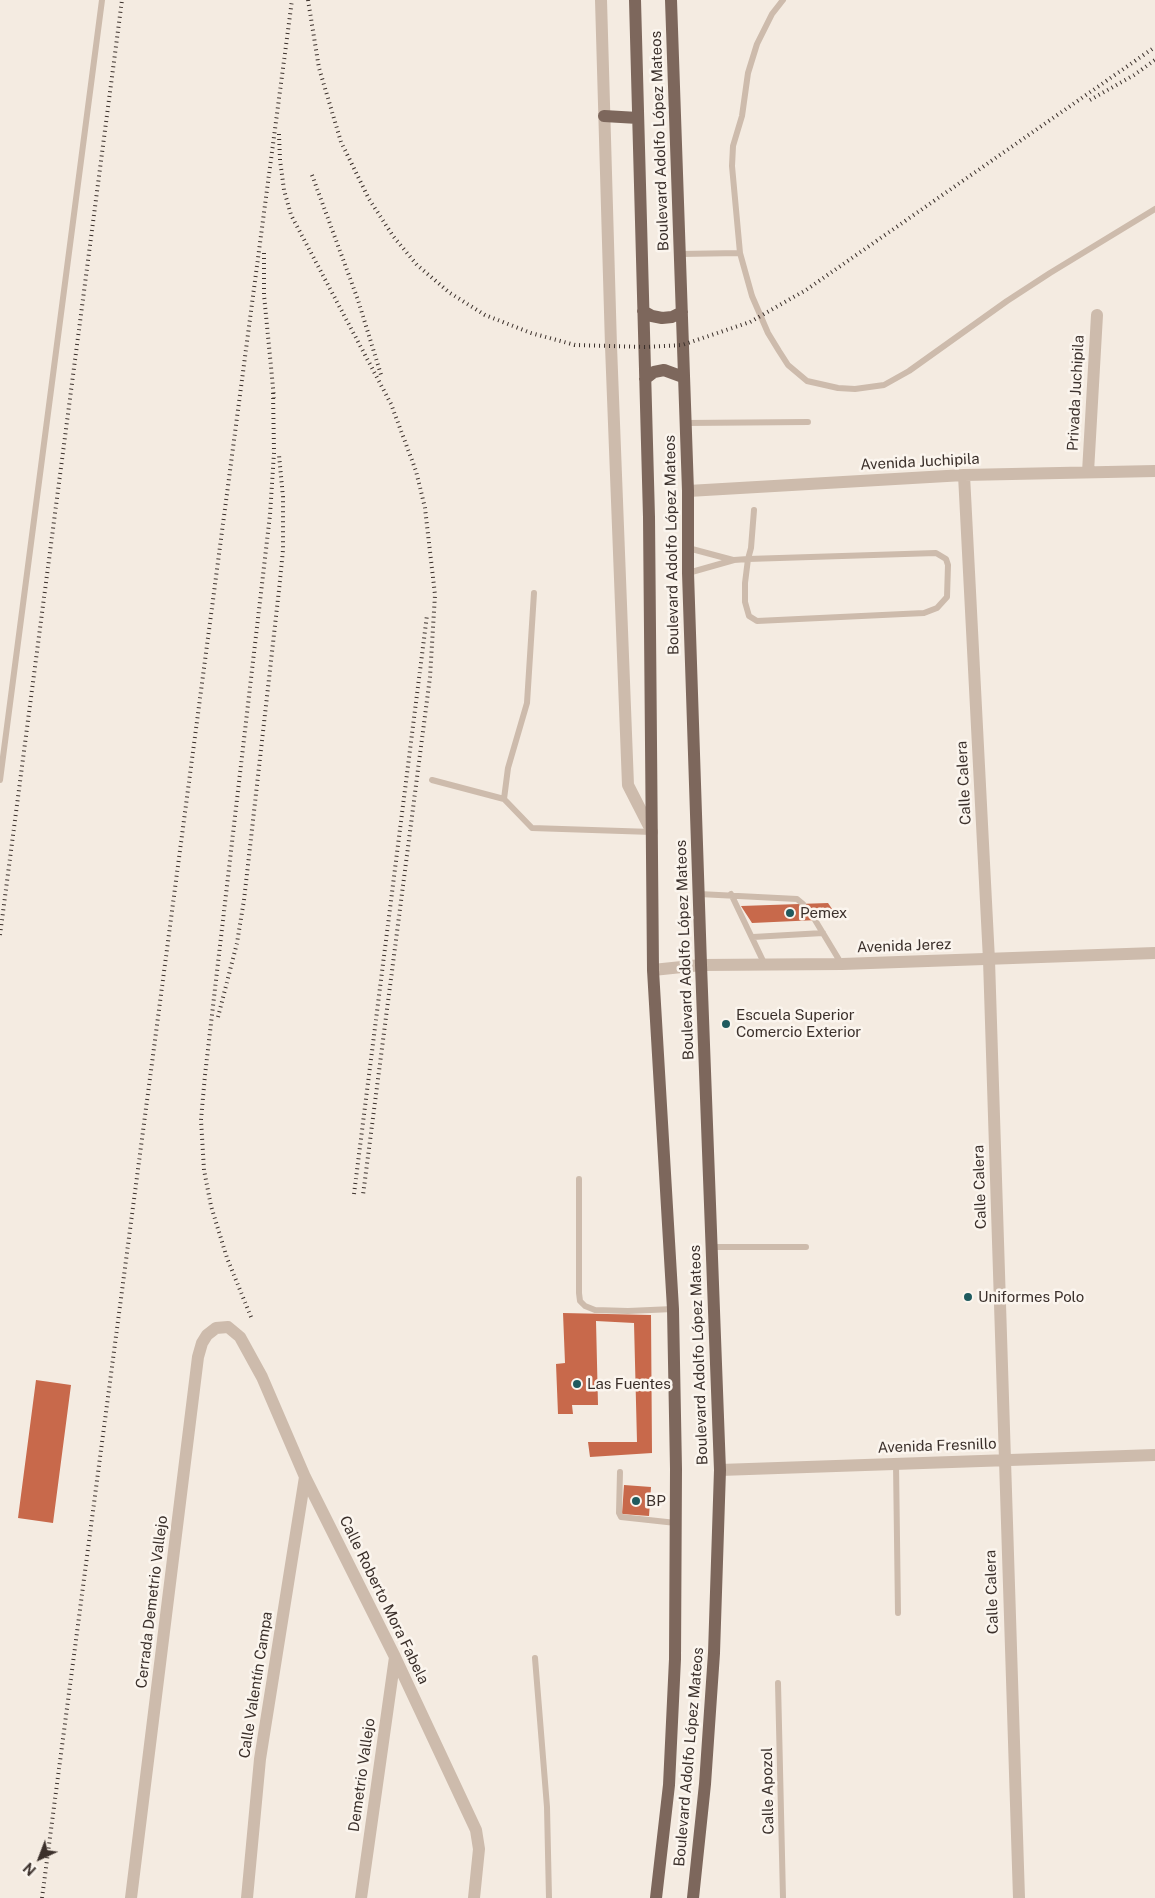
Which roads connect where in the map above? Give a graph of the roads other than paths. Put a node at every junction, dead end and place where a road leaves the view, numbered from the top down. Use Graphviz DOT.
graph roads {
  1 [pos="102,0"];
  2 [pos="601,0"];
  3 [pos="635,0"];
  4 [pos="671,0"];
  5 [pos="783,0"];
  6 [pos="604,116"];
  7 [pos="638,118"];
  8 [pos="1155,209"];
  9 [pos="740,253"];
  10 [pos="680,254"];
  11 [pos="643,311"];
  12 [pos="682,312"];
  13 [pos="1097,315"];
  14 [pos="683,377"];
  15 [pos="645,379"];
  16 [pos="808,422"];
  17 [pos="685,423"];
  18 [pos="1155,471"];
  19 [pos="1088,472"];
  20 [pos="964,475"];
  21 [pos="688,492"];
  22 [pos="754,510"];
  23 [pos="688,548"];
  24 [pos="734,560"];
  25 [pos="748,560"];
  26 [pos="688,573"];
  27 [pos="534,593"];
  28 [pos="0,780"];
  29 [pos="432,780"];
  30 [pos="504,799"];
  31 [pos="652,832"];
  32 [pos="699,894"];
  33 [pos="731,894"];
  34 [pos="803,904"];
  35 [pos="815,920"];
  36 [pos="822,933"];
  37 [pos="753,937"];
  38 [pos="1155,954"];
  39 [pos="989,960"];
  40 [pos="842,964"];
  41 [pos="701,965"];
  42 [pos="765,965"];
  43 [pos="653,970"];
  44 [pos="579,1179"];
  45 [pos="712,1247"];
  46 [pos="806,1247"];
  47 [pos="672,1309"];
  48 [pos="228,1327"];
  49 [pos="1155,1455"];
  50 [pos="1004,1460"];
  51 [pos="896,1464"];
  52 [pos="720,1470"];
  53 [pos="620,1472"];
  54 [pos="305,1477"];
  55 [pos="677,1523"];
  56 [pos="898,1613"];
  57 [pos="395,1657"];
  58 [pos="535,1658"];
  59 [pos="778,1683"];
  60 [pos="131,1898"];
  61 [pos="247,1898"];
  62 [pos="361,1898"];
  63 [pos="474,1898"];
  64 [pos="550,1898"];
  65 [pos="656,1898"];
  66 [pos="693,1898"];
  67 [pos="783,1898"];
  68 [pos="1019,1898"];
  1 -- 28 [label="lane"];
  2 -- 6 [label="street"];
  3 -- 7 [label="main road, Boulevard Adolfo López Mateos"];
  4 -- 10 [label="main road, Boulevard Adolfo López Mateos"];
  5 -- 9 [label="lane"];
  6 -- 7 [label="main road"];
  6 -- 31 [label="street"];
  7 -- 11 [label="main road, Boulevard Adolfo López Mateos"];
  8 -- 9 [label="lane"];
  9 -- 10 [label="lane"];
  10 -- 12 [label="main road, Boulevard Adolfo López Mateos"];
  11 -- 12 [label="main road"];
  11 -- 15 [label="main road, Boulevard Adolfo López Mateos"];
  12 -- 14 [label="main road, Boulevard Adolfo López Mateos"];
  13 -- 19 [label="street, Privada Juchipila"];
  14 -- 15 [label="main road"];
  14 -- 17 [label="main road, Boulevard Adolfo López Mateos"];
  15 -- 31 [label="main road, Boulevard Adolfo López Mateos"];
  16 -- 17 [label="lane"];
  17 -- 21 [label="main road, Boulevard Adolfo López Mateos"];
  18 -- 19 [label="street, Avenida Juchipila"];
  19 -- 20 [label="street, Avenida Juchipila"];
  20 -- 21 [label="street, Avenida Juchipila"];
  20 -- 39 [label="street, Calle Calera"];
  21 -- 23 [label="main road, Boulevard Adolfo López Mateos"];
  22 -- 25 [label="lane"];
  23 -- 24 [label="lane"];
  23 -- 26 [label="main road, Boulevard Adolfo López Mateos"];
  24 -- 25 [label="lane"];
  24 -- 26 [label="lane"];
  25 -- 25 [label="lane"];
  26 -- 32 [label="main road, Boulevard Adolfo López Mateos"];
  27 -- 30 [label="lane"];
  29 -- 30 [label="lane"];
  30 -- 31 [label="lane"];
  31 -- 43 [label="main road, Boulevard Adolfo López Mateos"];
  32 -- 33 [label="lane"];
  32 -- 41 [label="main road, Boulevard Adolfo López Mateos"];
  33 -- 34 [label="lane"];
  33 -- 37 [label="lane"];
  35 -- 36 [label="lane"];
  36 -- 37 [label="lane"];
  36 -- 40 [label="lane"];
  37 -- 42 [label="lane"];
  38 -- 39 [label="street, Avenida Jerez"];
  39 -- 40 [label="street, Avenida Jerez"];
  39 -- 50 [label="street, Calle Calera"];
  40 -- 42 [label="street, Avenida Jerez"];
  41 -- 42 [label="street, Avenida Jerez"];
  41 -- 43 [label="street, Avenida Jerez"];
  41 -- 45 [label="main road, Boulevard Adolfo López Mateos"];
  43 -- 47 [label="main road, Boulevard Adolfo López Mateos"];
  44 -- 47 [label="lane"];
  45 -- 46 [label="lane"];
  45 -- 52 [label="main road, Boulevard Adolfo López Mateos"];
  47 -- 55 [label="main road, Boulevard Adolfo López Mateos"];
  48 -- 54 [label="street, Calle Roberto Mora Fabela"];
  48 -- 60 [label="street, Cerrada Demetrio Vallejo"];
  49 -- 50 [label="street, Avenida Fresnillo"];
  50 -- 51 [label="street, Avenida Fresnillo"];
  50 -- 68 [label="street, Calle Calera"];
  51 -- 52 [label="street, Avenida Fresnillo"];
  51 -- 56 [label="lane"];
  52 -- 66 [label="main road, Boulevard Adolfo López Mateos"];
  53 -- 55 [label="lane"];
  54 -- 57 [label="street, Calle Roberto Mora Fabela"];
  54 -- 61 [label="street, Calle Valentín Campa"];
  55 -- 65 [label="main road, Boulevard Adolfo López Mateos"];
  57 -- 62 [label="street, Demetrio Vallejo"];
  57 -- 63 [label="street, Calle Roberto Mora Fabela"];
  58 -- 64 [label="lane"];
  59 -- 67 [label="lane, Calle Apozol"];
}
